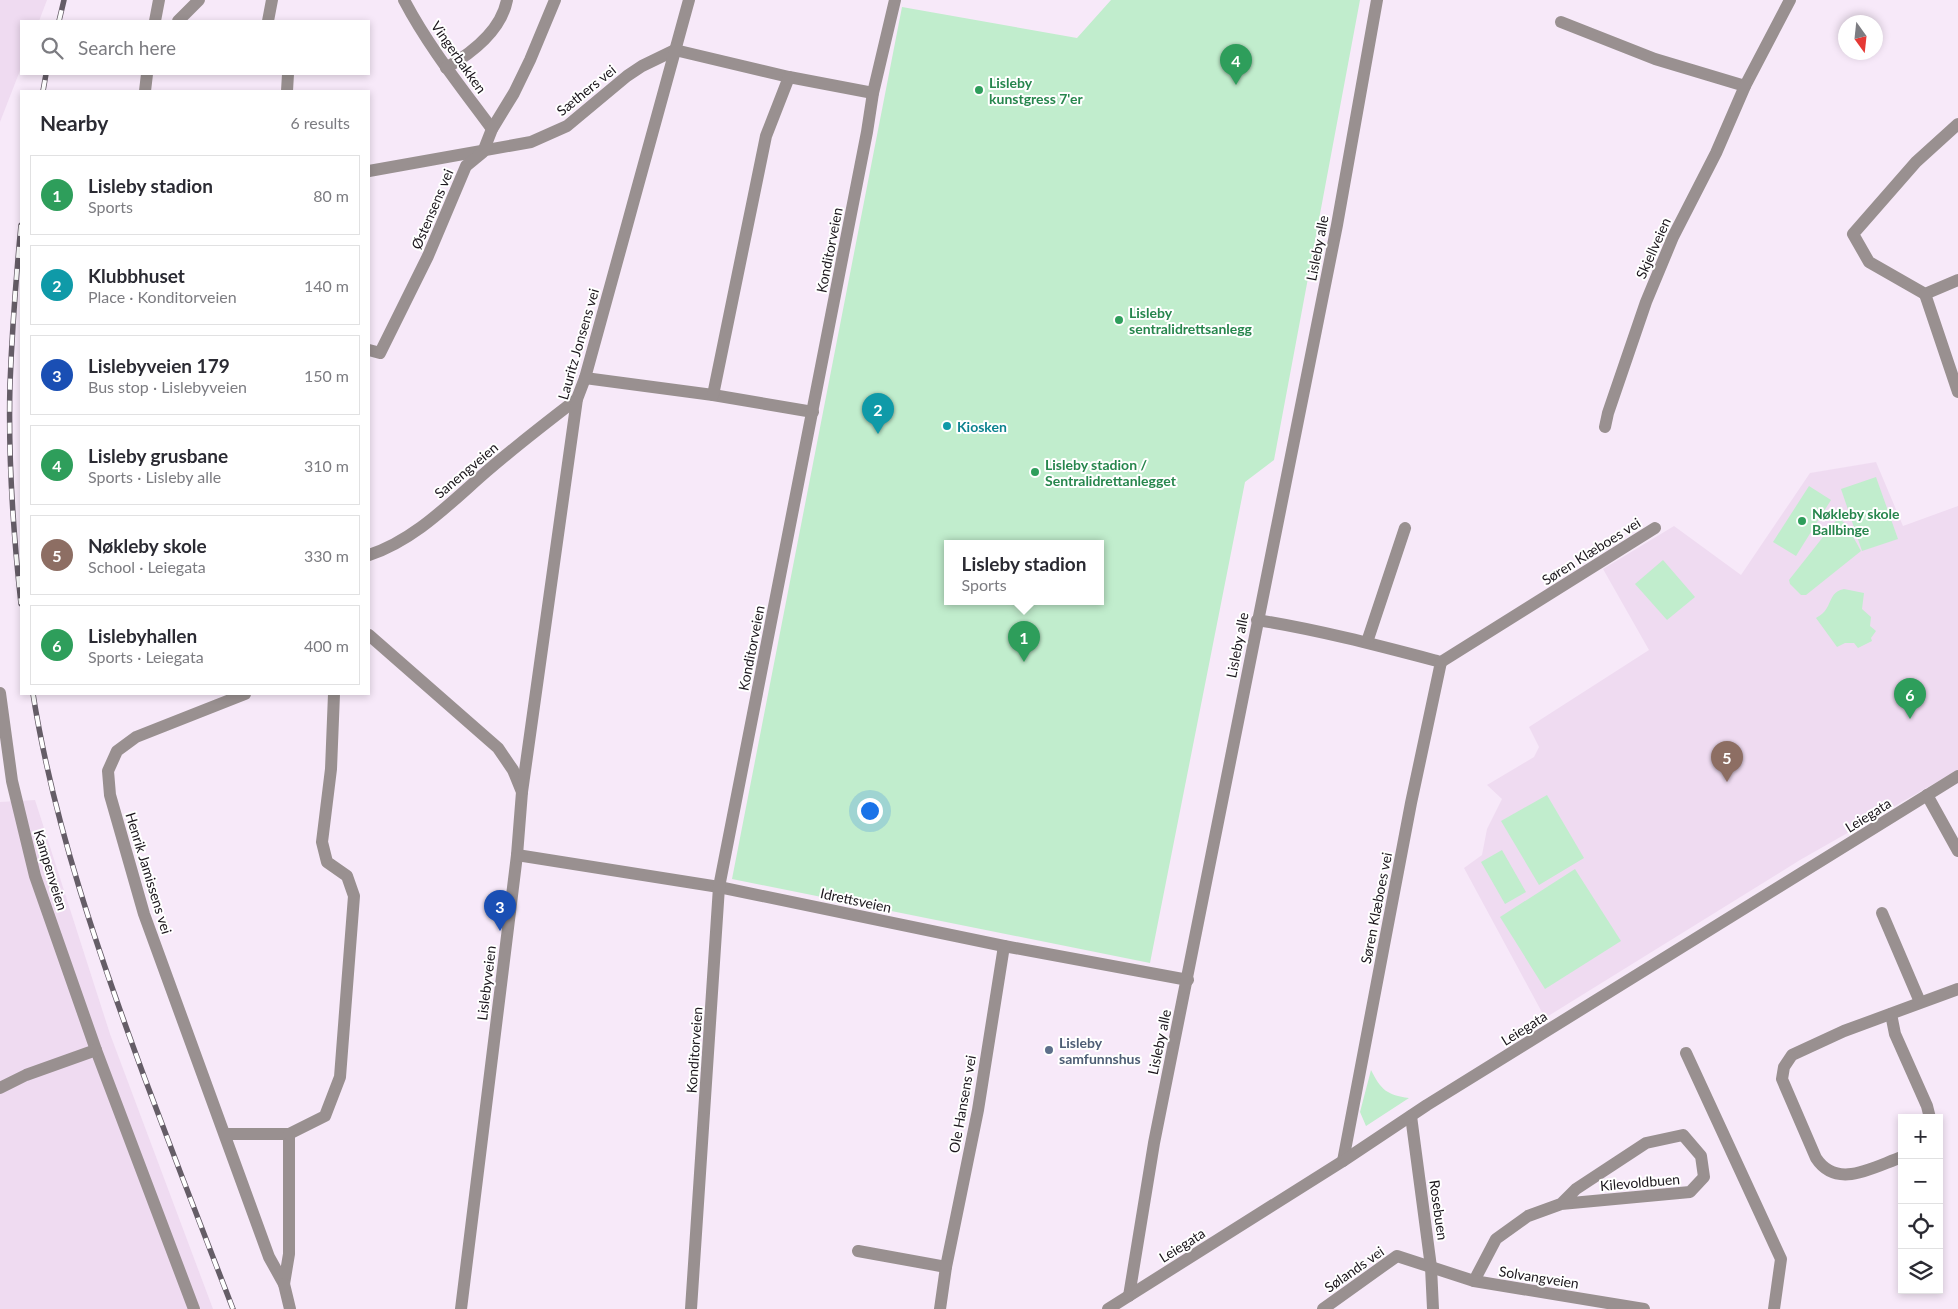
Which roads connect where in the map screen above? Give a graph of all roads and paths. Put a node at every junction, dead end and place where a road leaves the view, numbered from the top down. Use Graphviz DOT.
graph roads {
  1 [pos="159,0"];
  2 [pos="199,0"];
  3 [pos="272,0"];
  4 [pos="404,0"];
  5 [pos="507,0"];
  6 [pos="555,0"];
  7 [pos="689,0"];
  8 [pos="895,0"];
  9 [pos="1377,0"];
  10 [pos="1790,0"];
  11 [pos="154,20"];
  12 [pos="179,20"];
  13 [pos="268,20"];
  14 [pos="1561,22"];
  15 [pos="675,50"];
  16 [pos="446,68"];
  17 [pos="147,75"];
  18 [pos="288,75"];
  19 [pos="789,77"];
  20 [pos="1745,86"];
  21 [pos="145,90"];
  22 [pos="287,90"];
  23 [pos="873,93"];
  24 [pos="1958,124"];
  25 [pos="492,129"];
  26 [pos="482,152"];
  27 [pos="370,171"];
  28 [pos="1958,280"];
  29 [pos="1924,294"];
  30 [pos="374,352"];
  31 [pos="585,378"];
  32 [pos="1958,392"];
  33 [pos="713,395"];
  34 [pos="577,398"];
  35 [pos="812,412"];
  36 [pos="1605,428"];
  37 [pos="1405,528"];
  38 [pos="1655,528"];
  39 [pos="370,555"];
  40 [pos="1257,620"];
  41 [pos="370,636"];
  42 [pos="1366,642"];
  43 [pos="1441,662"];
  44 [pos="0,693"];
  45 [pos="243,695"];
  46 [pos="334,695"];
  47 [pos="5,770"];
  48 [pos="1958,776"];
  49 [pos="522,792"];
  50 [pos="1927,795"];
  51 [pos="1958,851"];
  52 [pos="517,855"];
  53 [pos="719,887"];
  54 [pos="1882,913"];
  55 [pos="1004,946"];
  56 [pos="1188,980"];
  57 [pos="1958,989"];
  58 [pos="1920,1002"];
  59 [pos="1891,1014"];
  60 [pos="96,1050"];
  61 [pos="1686,1052"];
  62 [pos="0,1088"];
  63 [pos="1929,1114"];
  64 [pos="1411,1116"];
  65 [pos="225,1134"];
  66 [pos="289,1134"];
  67 [pos="1898,1158"];
  68 [pos="1343,1161"];
  69 [pos="1560,1204"];
  70 [pos="858,1251"];
  71 [pos="946,1267"];
  72 [pos="1431,1267"];
  73 [pos="1474,1281"];
  74 [pos="284,1284"];
  75 [pos="1129,1296"];
  76 [pos="194,1309"];
  77 [pos="290,1309"];
  78 [pos="461,1309"];
  79 [pos="691,1309"];
  80 [pos="940,1309"];
  81 [pos="1108,1309"];
  82 [pos="1323,1309"];
  83 [pos="1433,1309"];
  84 [pos="1644,1309"];
  85 [pos="1774,1309"];
  1 -- 11 [label="street"];
  2 -- 12 [label="street"];
  3 -- 13 [label="street"];
  4 -- 16 [label="street, Vingerbakken"];
  5 -- 16 [label="street"];
  6 -- 25 [label="street, Østensens vei"];
  7 -- 15 [label="street, Lauritz Jonsens vei"];
  8 -- 23 [label="street, Konditorveien"];
  9 -- 40 [label="street, Lisleby alle"];
  10 -- 20 [label="street, Skjellveien"];
  14 -- 20 [label="street"];
  15 -- 19 [label="street"];
  15 -- 26 [label="street, Sæthers vei"];
  15 -- 31 [label="street, Lauritz Jonsens vei"];
  16 -- 25 [label="street, Vingerbakken"];
  17 -- 21 [label="street"];
  18 -- 22 [label="street"];
  19 -- 23 [label="street"];
  19 -- 33 [label="street"];
  20 -- 36 [label="street, Skjellveien"];
  23 -- 35 [label="street, Konditorveien"];
  24 -- 29 [label="street"];
  25 -- 26 [label="street, Østensens vei"];
  26 -- 27 [label="street, Sæthers vei"];
  26 -- 30 [label="street, Østensens vei"];
  28 -- 29 [label="street"];
  29 -- 32 [label="street"];
  31 -- 33 [label="street"];
  31 -- 34 [label="street, Lauritz Jonsens vei"];
  33 -- 35 [label="street"];
  34 -- 39 [label="street, Sanengveien"];
  34 -- 49 [label="street, Lauritz Jonsens vei"];
  35 -- 53 [label="street, Konditorveien"];
  37 -- 42 [label="street"];
  38 -- 43 [label="street, Søren Klæboes vei"];
  40 -- 42 [label="street"];
  40 -- 56 [label="street, Lisleby alle"];
  41 -- 49 [label="street, Lislebyveien"];
  42 -- 43 [label="street"];
  43 -- 68 [label="street, Søren Klæboes vei"];
  44 -- 47 [label="street, Kampenveien"];
  45 -- 65 [label="street, Henrik Jamissens vei"];
  46 -- 66 [label="street"];
  47 -- 60 [label="street, Kampenveien"];
  48 -- 50 [label="street, Leiegata"];
  49 -- 52 [label="street, Lislebyveien"];
  50 -- 51 [label="street"];
  50 -- 64 [label="street, Leiegata"];
  52 -- 53 [label="street, Idrettsveien"];
  52 -- 78 [label="street, Lislebyveien"];
  53 -- 55 [label="street, Idrettsveien"];
  53 -- 79 [label="street, Konditorveien"];
  54 -- 58 [label="street"];
  55 -- 56 [label="street, Idrettsveien"];
  55 -- 71 [label="street, Ole Hansens vei"];
  56 -- 75 [label="street, Lisleby alle"];
  57 -- 58 [label="street"];
  58 -- 59 [label="street"];
  59 -- 63 [label="street"];
  59 -- 67 [label="street"];
  60 -- 62 [label="street"];
  60 -- 76 [label="street, Kampenveien"];
  61 -- 85 [label="street"];
  64 -- 68 [label="street, Leiegata"];
  64 -- 72 [label="street, Rosebuen"];
  65 -- 66 [label="street"];
  65 -- 74 [label="street, Henrik Jamissens vei"];
  66 -- 74 [label="street, Henrik Jamissens vei"];
  68 -- 75 [label="street, Leiegata"];
  69 -- 69 [label="street, Kilevoldbuen"];
  69 -- 73 [label="street, Kilevoldbuen"];
  70 -- 71 [label="street"];
  71 -- 80 [label="street, Ole Hansens vei"];
  72 -- 73 [label="street, Solvangveien"];
  72 -- 82 [label="street, Sølands vei"];
  72 -- 83 [label="street, Rosebuen"];
  73 -- 84 [label="street, Solvangveien"];
  74 -- 77 [label="street, Henrik Jamissens vei"];
  75 -- 81 [label="street, Leiegata"];
}
